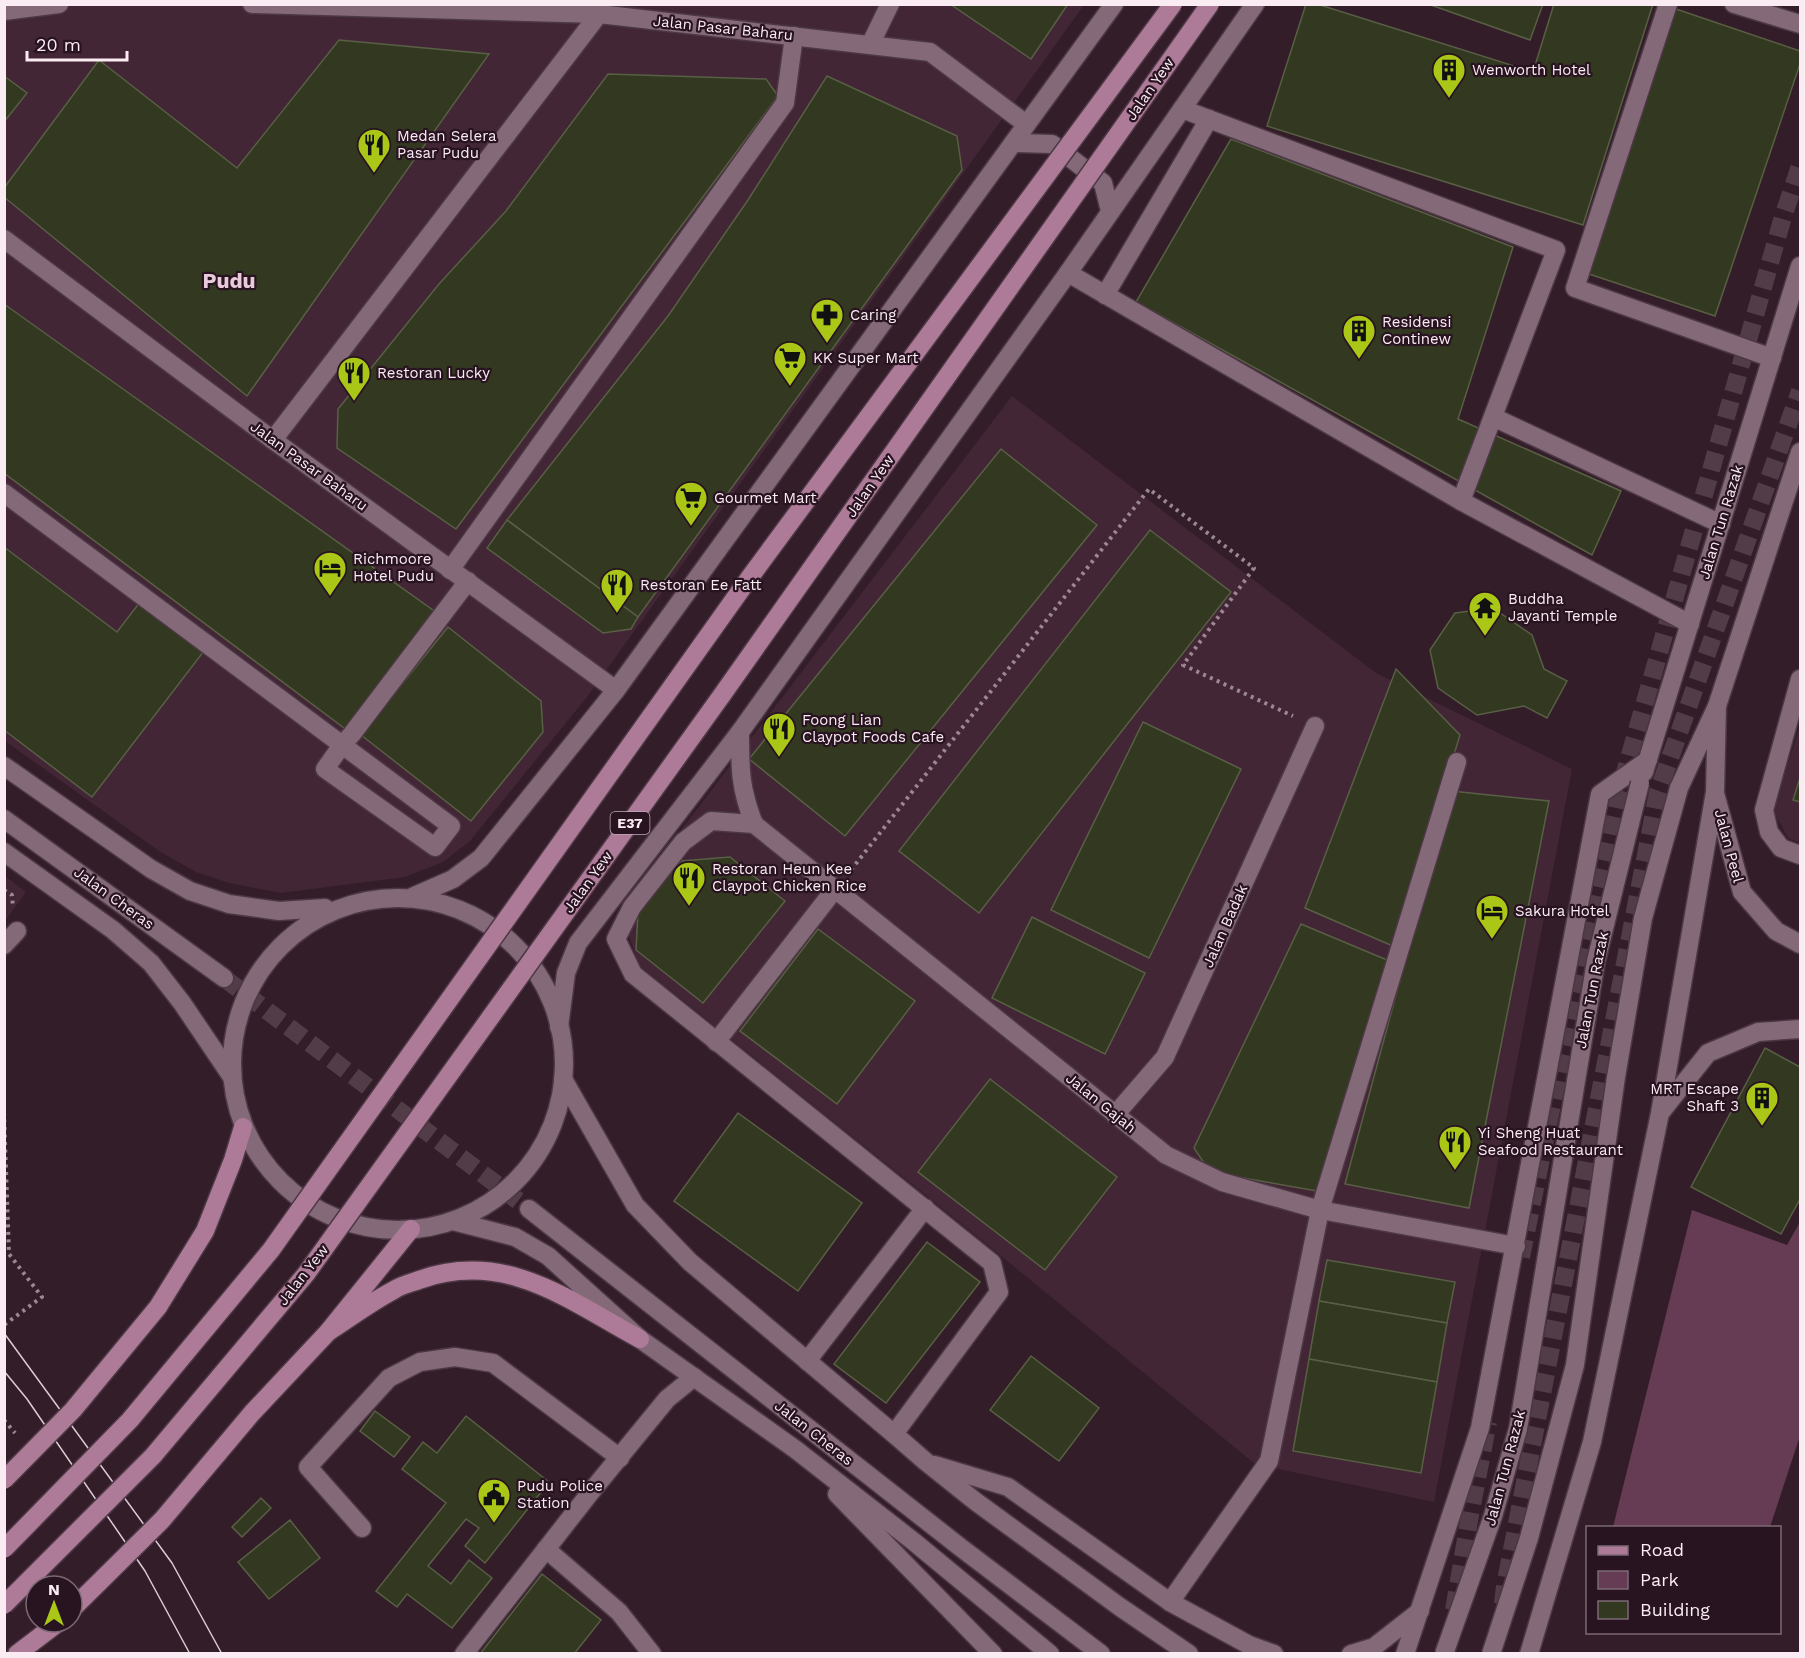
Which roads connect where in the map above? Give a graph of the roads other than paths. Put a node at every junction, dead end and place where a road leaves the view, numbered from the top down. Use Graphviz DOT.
graph roads {
  1 [pos="59,4"];
  2 [pos="252,4"];
  3 [pos="890,4"];
  4 [pos="1114,4"];
  5 [pos="1173,4"];
  6 [pos="1210,4"];
  7 [pos="1255,4"];
  8 [pos="1668,4"];
  9 [pos="1734,4"];
  10 [pos="357,6"];
  11 [pos="4,11"];
  12 [pos="599,14"];
  13 [pos="1800,24"];
  14 [pos="794,36"];
  15 [pos="870,45"];
  16 [pos="1182,108"];
  17 [pos="1209,118"];
  18 [pos="1026,124"];
  19 [pos="1013,143"];
  20 [pos="1110,211"];
  21 [pos="4,239"];
  22 [pos="1800,266"];
  23 [pos="1068,273"];
  24 [pos="1105,295"];
  25 [pos="1772,358"];
  26 [pos="1493,417"];
  27 [pos="273,440"];
  28 [pos="1800,452"];
  29 [pos="4,493"];
  30 [pos="1793,497"];
  31 [pos="1461,501"];
  32 [pos="1721,524"];
  33 [pos="450,570"];
  34 [pos="468,581"];
  35 [pos="1690,624"];
  36 [pos="1800,679"];
  37 [pos="616,690"];
  38 [pos="1717,706"];
  39 [pos="1315,726"];
  40 [pos="740,732"];
  41 [pos="342,745"];
  42 [pos="1648,760"];
  43 [pos="1457,762"];
  44 [pos="4,766"];
  45 [pos="1715,792"];
  46 [pos="4,819"];
  47 [pos="754,824"];
  48 [pos="4,852"];
  49 [pos="1800,855"];
  50 [pos="835,890"];
  51 [pos="412,897"];
  52 [pos="342,907"];
  53 [pos="1800,944"];
  54 [pos="224,978"];
  55 [pos="559,1027"];
  56 [pos="1800,1029"];
  57 [pos="716,1042"];
  58 [pos="232,1077"];
  59 [pos="564,1079"];
  60 [pos="1660,1113"];
  61 [pos="1115,1115"];
  62 [pos="243,1127"];
  63 [pos="925,1208"];
  64 [pos="529,1209"];
  65 [pos="1320,1210"];
  66 [pos="453,1221"];
  67 [pos="411,1229"];
  68 [pos="1516,1246"];
  69 [pos="328,1332"];
  70 [pos="640,1339"];
  71 [pos="807,1361"];
  72 [pos="694,1377"];
  73 [pos="894,1434"];
  74 [pos="795,1449"];
  75 [pos="620,1458"];
  76 [pos="925,1461"];
  77 [pos="4,1480"];
  78 [pos="362,1528"];
  79 [pos="4,1549"];
  80 [pos="546,1549"];
  81 [pos="84,1597"];
  82 [pos="1170,1602"];
  83 [pos="4,1605"];
  84 [pos="1420,1611"];
  85 [pos="43,1634"];
  86 [pos="1529,1651"];
  87 [pos="17,1653"];
  88 [pos="464,1653"];
  89 [pos="652,1653"];
  90 [pos="993,1653"];
  91 [pos="1050,1653"];
  92 [pos="1101,1653"];
  93 [pos="1190,1653"];
  94 [pos="1274,1653"];
  95 [pos="1351,1653"];
  96 [pos="1405,1653"];
  97 [pos="1444,1653"];
  98 [pos="1491,1653"];
  1 -- 11 [label="street"];
  2 -- 10 [label="street, Jalan Pasar Baharu"];
  3 -- 15 [label="street"];
  4 -- 18 [label="street"];
  5 -- 79 [label="main road, Jalan Yew, bridge"];
  6 -- 83 [label="main road, Jalan Yew / E37, bridge"];
  7 -- 16 [label="street, Jalan Yew"];
  8 -- 25 [label="street"];
  9 -- 13 [label="street"];
  10 -- 12 [label="street, Jalan Pasar Baharu"];
  12 -- 14 [label="street, Jalan Pasar Baharu"];
  12 -- 27 [label="street"];
  14 -- 15 [label="street, Jalan Pasar Baharu"];
  14 -- 33 [label="street"];
  15 -- 18 [label="street, Jalan Pasar Baharu"];
  16 -- 17 [label="street"];
  16 -- 20 [label="street, Jalan Yew"];
  17 -- 24 [label="street"];
  17 -- 26 [label="street"];
  18 -- 19 [label="street"];
  19 -- 20 [label="street"];
  19 -- 37 [label="street"];
  20 -- 23 [label="street, Jalan Yew"];
  21 -- 27 [label="street, Jalan Pasar Baharu"];
  22 -- 25 [label="street, Jalan Tun Razak"];
  23 -- 24 [label="street"];
  23 -- 40 [label="street, Jalan Yew"];
  24 -- 31 [label="street"];
  25 -- 32 [label="street, Jalan Tun Razak"];
  26 -- 31 [label="street"];
  26 -- 32 [label="street"];
  27 -- 33 [label="street, Jalan Pasar Baharu"];
  28 -- 30 [label="street"];
  29 -- 41 [label="street"];
  30 -- 38 [label="street"];
  31 -- 35 [label="street"];
  32 -- 35 [label="street, Jalan Tun Razak"];
  33 -- 34 [label="street, Jalan Pasar Baharu"];
  34 -- 37 [label="street, Jalan Pasar Baharu"];
  34 -- 41 [label="street"];
  35 -- 42 [label="street, Jalan Tun Razak"];
  36 -- 49 [label="street"];
  37 -- 51 [label="street"];
  38 -- 45 [label="street"];
  38 -- 98 [label="street, bridge"];
  39 -- 61 [label="street, Jalan Badak"];
  40 -- 47 [label="street"];
  40 -- 55 [label="street, Jalan Yew"];
  41 -- 41 [label="street"];
  42 -- 68 [label="street"];
  42 -- 97 [label="street, Jalan Tun Razak, bridge"];
  43 -- 65 [label="street"];
  44 -- 52 [label="street"];
  45 -- 53 [label="street, Jalan Peel"];
  45 -- 60 [label="street"];
  46 -- 54 [label="street, Jalan Cheras"];
  47 -- 50 [label="street, Jalan Gajah"];
  47 -- 57 [label="street"];
  48 -- 58 [label="street"];
  50 -- 57 [label="street"];
  50 -- 61 [label="street, Jalan Gajah"];
  51 -- 52 [label="street"];
  51 -- 55 [label="street"];
  52 -- 58 [label="street"];
  55 -- 59 [label="street"];
  56 -- 60 [label="street"];
  57 -- 63 [label="street"];
  58 -- 62 [label="street"];
  59 -- 66 [label="street"];
  59 -- 71 [label="street"];
  60 -- 86 [label="street"];
  61 -- 65 [label="street, Jalan Gajah"];
  62 -- 67 [label="street"];
  62 -- 77 [label="main road, bridge"];
  63 -- 71 [label="street"];
  63 -- 73 [label="street"];
  64 -- 92 [label="street, Jalan Cheras"];
  65 -- 68 [label="street, Jalan Gajah"];
  65 -- 82 [label="street"];
  66 -- 67 [label="street"];
  66 -- 70 [label="street"];
  67 -- 69 [label="main road"];
  68 -- 84 [label="street"];
  69 -- 70 [label="main road"];
  69 -- 81 [label="main road, bridge"];
  70 -- 72 [label="street"];
  71 -- 73 [label="street"];
  72 -- 74 [label="street"];
  72 -- 75 [label="street"];
  73 -- 76 [label="street"];
  74 -- 90 [label="street"];
  74 -- 91 [label="street"];
  75 -- 78 [label="street"];
  75 -- 80 [label="street"];
  76 -- 82 [label="street"];
  76 -- 93 [label="street"];
  80 -- 88 [label="street"];
  80 -- 89 [label="street"];
  82 -- 94 [label="street"];
  84 -- 95 [label="street"];
  84 -- 96 [label="street"];
  85 -- 87 [label="main road"];
}
